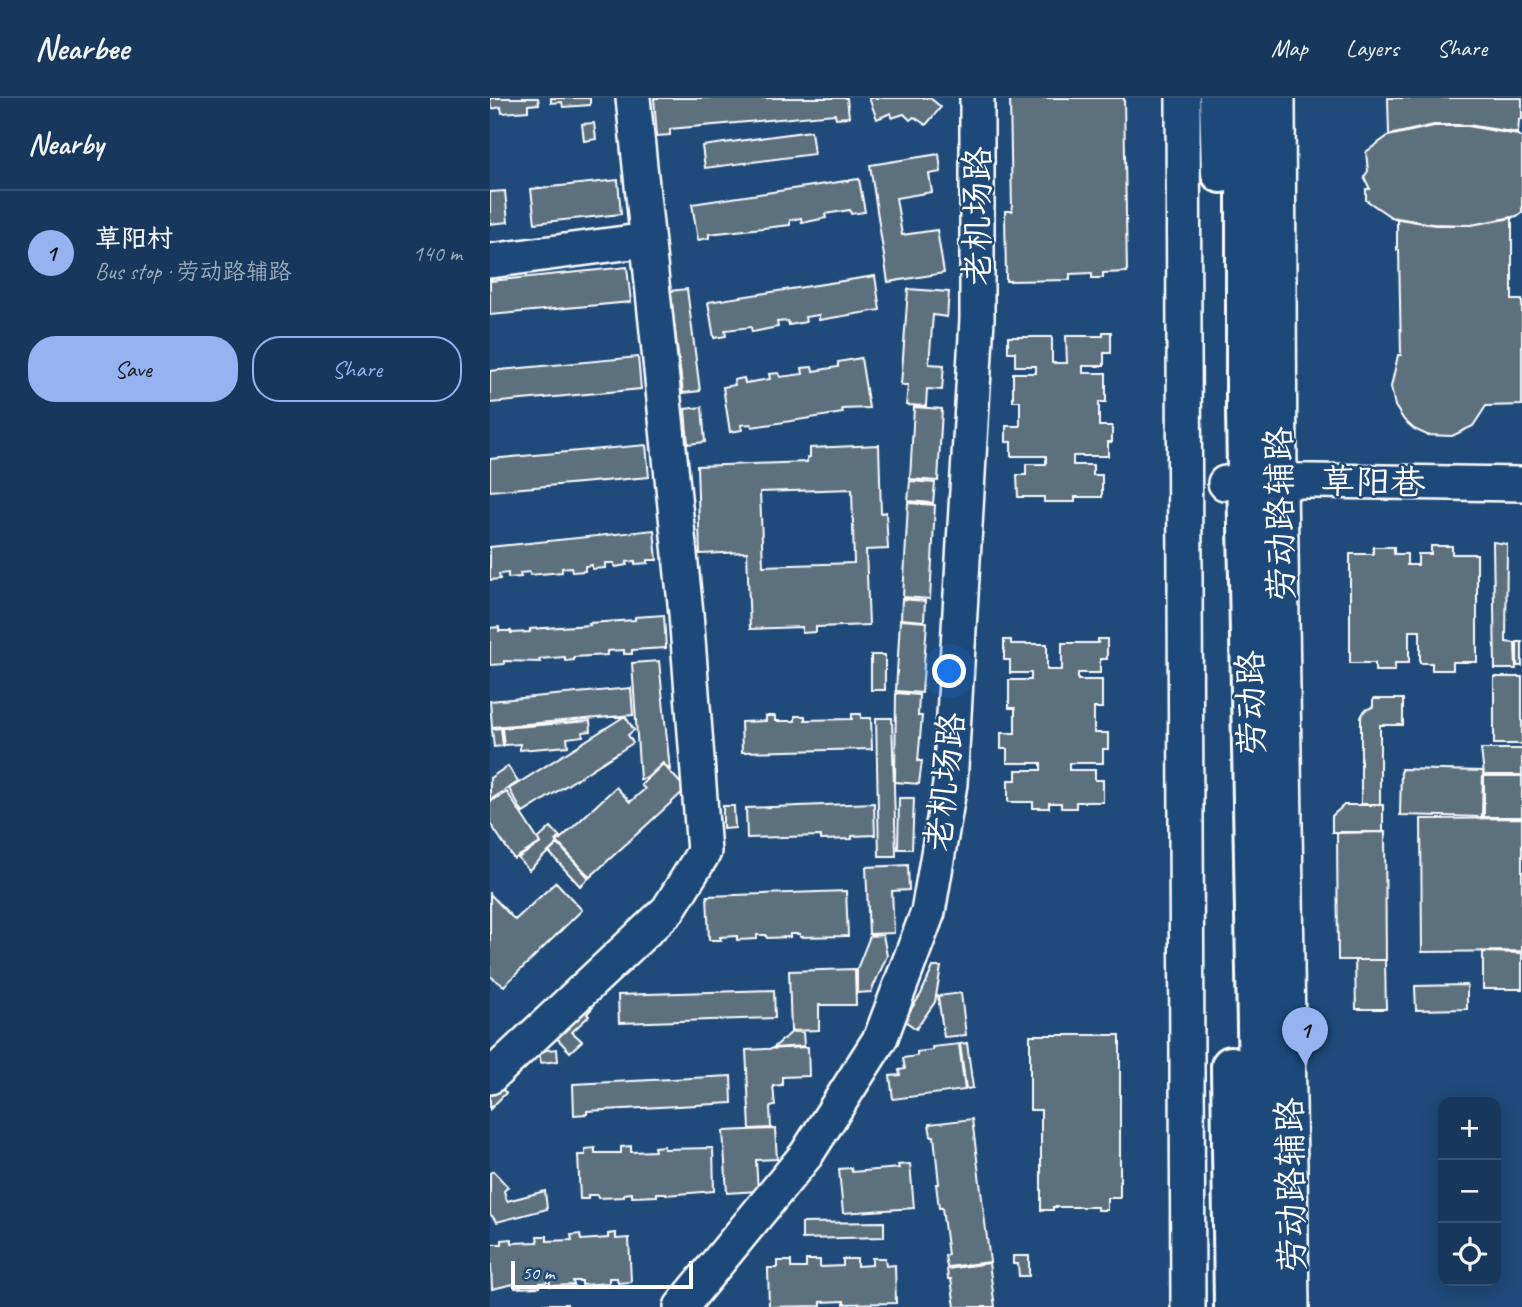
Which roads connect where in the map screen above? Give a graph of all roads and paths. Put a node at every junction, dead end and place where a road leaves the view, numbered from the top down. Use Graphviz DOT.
graph roads {
  1 [pos="633,98"];
  2 [pos="977,98"];
  3 [pos="1184,98"];
  4 [pos="1219,98"];
  5 [pos="1246,98"];
  6 [pos="1278,98"];
  7 [pos="647,240"];
  8 [pos="490,261"];
  9 [pos="1251,481"];
  10 [pos="1522,484"];
  11 [pos="494,1065"];
  12 [pos="681,1307"];
  13 [pos="1188,1307"];
  14 [pos="1234,1307"];
  15 [pos="1262,1307"];
  16 [pos="1292,1307"];
  1 -- 7 [label="street"];
  2 -- 12 [label="street, 老机场路"];
  3 -- 13 [label="street"];
  4 -- 9 [label="main road, 劳动路"];
  5 -- 9 [label="main road, 劳动路"];
  6 -- 9 [label="street, 劳动路辅路"];
  7 -- 8 [label="street"];
  7 -- 11 [label="street"];
  9 -- 10 [label="street, 草阳巷"];
  9 -- 14 [label="main road, 劳动路"];
  9 -- 15 [label="main road, 劳动路"];
  9 -- 16 [label="street, 劳动路辅路"];
}
